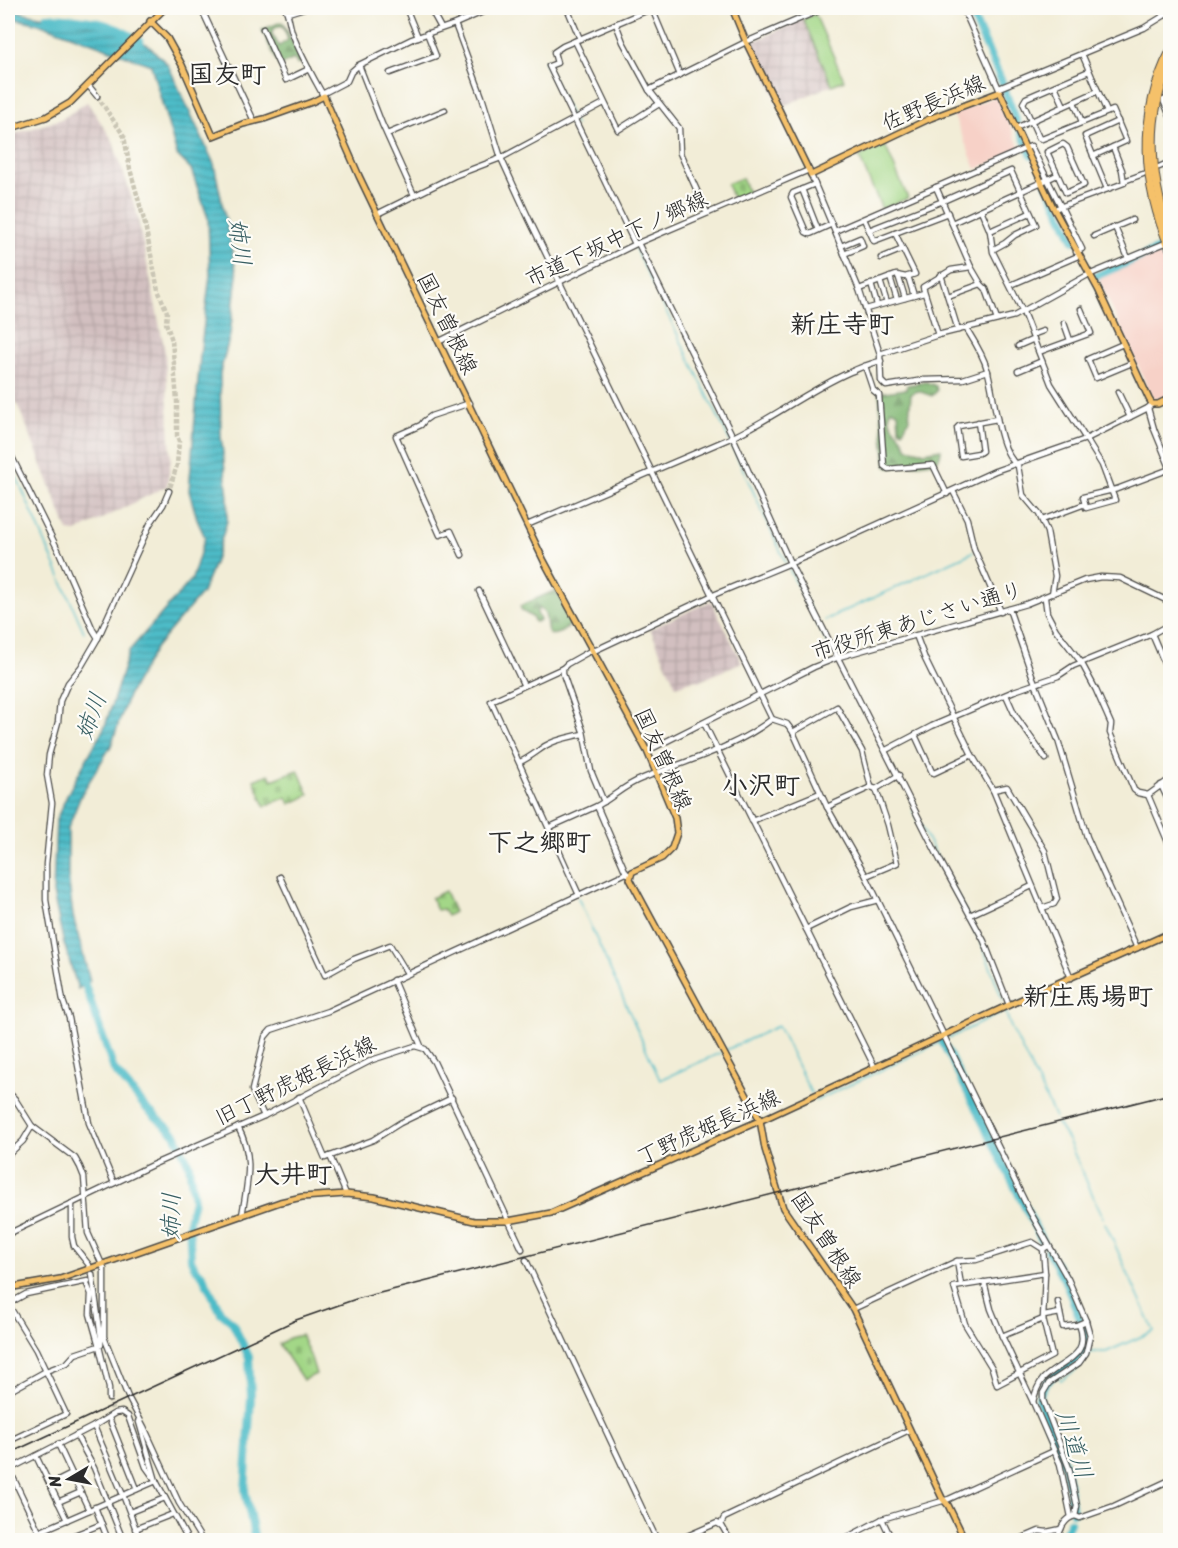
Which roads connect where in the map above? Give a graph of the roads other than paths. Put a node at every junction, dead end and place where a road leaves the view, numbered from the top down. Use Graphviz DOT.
graph roads {
  1 [pos="165,8"];
  2 [pos="201,8"];
  3 [pos="303,8"];
  4 [pos="406,8"];
  5 [pos="430,8"];
  6 [pos="492,8"];
  7 [pos="567,8"];
  8 [pos="650,8"];
  9 [pos="732,8"];
  10 [pos="825,8"];
  11 [pos="963,8"];
  12 [pos="286,10"];
  13 [pos="1170,12"];
  14 [pos="150,21"];
  15 [pos="455,24"];
  16 [pos="616,24"];
  17 [pos="441,28"];
  18 [pos="263,29"];
  19 [pos="427,33"];
  20 [pos="418,37"];
  21 [pos="577,40"];
  22 [pos="746,42"];
  23 [pos="1170,51"];
  24 [pos="1082,54"];
  25 [pos="359,65"];
  26 [pos="1170,65"];
  27 [pos="309,69"];
  28 [pos="1089,71"];
  29 [pos="390,73"];
  30 [pos="680,75"];
  31 [pos="90,83"];
  32 [pos="1055,86"];
  33 [pos="649,90"];
  34 [pos="1000,90"];
  35 [pos="1098,91"];
  36 [pos="323,95"];
  37 [pos="97,96"];
  38 [pos="1170,97"];
  39 [pos="1074,102"];
  40 [pos="604,103"];
  41 [pos="659,104"];
  42 [pos="1064,106"];
  43 [pos="445,110"];
  44 [pos="1107,112"];
  45 [pos="1170,116"];
  46 [pos="575,118"];
  47 [pos="254,121"];
  48 [pos="1031,121"];
  49 [pos="1118,121"];
  50 [pos="1082,122"];
  51 [pos="1016,128"];
  52 [pos="8,129"];
  53 [pos="387,134"];
  54 [pos="1113,147"];
  55 [pos="1028,148"];
  56 [pos="1093,156"];
  57 [pos="501,158"];
  58 [pos="1170,162"];
  59 [pos="1160,167"];
  60 [pos="810,173"];
  61 [pos="1143,174"];
  62 [pos="1057,175"];
  63 [pos="1044,181"];
  64 [pos="1124,181"];
  65 [pos="815,184"];
  66 [pos="1084,185"];
  67 [pos="936,187"];
  68 [pos="802,189"];
  69 [pos="1107,189"];
  70 [pos="1021,192"];
  71 [pos="414,195"];
  72 [pos="1089,196"];
  73 [pos="943,201"];
  74 [pos="1057,208"];
  75 [pos="981,210"];
  76 [pos="707,213"];
  77 [pos="948,213"];
  78 [pos="1030,213"];
  79 [pos="377,214"];
  80 [pos="864,219"];
  81 [pos="1132,220"];
  82 [pos="952,223"];
  83 [pos="832,224"];
  84 [pos="1115,227"];
  85 [pos="818,230"];
  86 [pos="869,230"];
  87 [pos="835,231"];
  88 [pos="990,231"];
  89 [pos="896,233"];
  90 [pos="1094,236"];
  91 [pos="1170,242"];
  92 [pos="635,244"];
  93 [pos="841,246"];
  94 [pos="903,249"];
  95 [pos="994,249"];
  96 [pos="1078,252"];
  97 [pos="844,254"];
  98 [pos="881,258"];
  99 [pos="1128,258"];
  100 [pos="971,267"];
  101 [pos="1090,274"];
  102 [pos="898,275"];
  103 [pos="941,275"];
  104 [pos="908,276"];
  105 [pos="890,277"];
  106 [pos="880,281"];
  107 [pos="559,282"];
  108 [pos="871,284"];
  109 [pos="981,284"];
  110 [pos="1011,285"];
  111 [pos="859,289"];
  112 [pos="924,293"];
  113 [pos="914,296"];
  114 [pos="948,296"];
  115 [pos="905,298"];
  116 [pos="897,300"];
  117 [pos="887,303"];
  118 [pos="877,305"];
  119 [pos="866,309"];
  120 [pos="1081,309"];
  121 [pos="1023,312"];
  122 [pos="997,321"];
  123 [pos="1064,323"];
  124 [pos="966,327"];
  125 [pos="958,330"];
  126 [pos="1043,331"];
  127 [pos="938,334"];
  128 [pos="1033,337"];
  129 [pos="1070,340"];
  130 [pos="440,341"];
  131 [pos="1123,344"];
  132 [pos="1018,346"];
  133 [pos="1039,352"];
  134 [pos="880,354"];
  135 [pos="1042,361"];
  136 [pos="881,362"];
  137 [pos="1132,363"];
  138 [pos="865,366"];
  139 [pos="988,371"];
  140 [pos="1018,371"];
  141 [pos="1118,392"];
  142 [pos="1170,399"];
  143 [pos="470,403"];
  144 [pos="1150,406"];
  145 [pos="1130,417"];
  146 [pos="997,419"];
  147 [pos="978,422"];
  148 [pos="730,438"];
  149 [pos="1086,439"];
  150 [pos="8,449"];
  151 [pos="1015,464"];
  152 [pos="1170,468"];
  153 [pos="651,472"];
  154 [pos="169,490"];
  155 [pos="1110,490"];
  156 [pos="954,491"];
  157 [pos="947,494"];
  158 [pos="1085,504"];
  159 [pos="1042,520"];
  160 [pos="527,525"];
  161 [pos="462,555"];
  162 [pos="790,563"];
  163 [pos="479,591"];
  164 [pos="1052,594"];
  165 [pos="711,596"];
  166 [pos="1044,598"];
  167 [pos="1170,602"];
  168 [pos="1009,609"];
  169 [pos="1000,612"];
  170 [pos="1170,624"];
  171 [pos="1152,634"];
  172 [pos="916,635"];
  173 [pos="98,638"];
  174 [pos="592,650"];
  175 [pos="839,657"];
  176 [pos="1082,662"];
  177 [pos="563,668"];
  178 [pos="1170,676"];
  179 [pos="523,684"];
  180 [pos="1036,684"];
  181 [pos="759,694"];
  182 [pos="1006,695"];
  183 [pos="954,717"];
  184 [pos="772,719"];
  185 [pos="704,723"];
  186 [pos="793,732"];
  187 [pos="583,734"];
  188 [pos="915,735"];
  189 [pos="717,749"];
  190 [pos="886,750"];
  191 [pos="647,752"];
  192 [pos="972,755"];
  193 [pos="1046,759"];
  194 [pos="520,762"];
  195 [pos="656,773"];
  196 [pos="899,776"];
  197 [pos="1170,779"];
  198 [pos="1161,785"];
  199 [pos="873,788"];
  200 [pos="993,790"];
  201 [pos="820,793"];
  202 [pos="1148,795"];
  203 [pos="604,802"];
  204 [pos="1170,804"];
  205 [pos="597,806"];
  206 [pos="827,807"];
  207 [pos="752,820"];
  208 [pos="550,827"];
  209 [pos="1168,835"];
  210 [pos="1170,847"];
  211 [pos="628,874"];
  212 [pos="866,876"];
  213 [pos="280,877"];
  214 [pos="1032,886"];
  215 [pos="579,895"];
  216 [pos="878,900"];
  217 [pos="1042,908"];
  218 [pos="969,915"];
  219 [pos="806,929"];
  220 [pos="1170,933"];
  221 [pos="1137,948"];
  222 [pos="407,973"];
  223 [pos="1071,978"];
  224 [pos="393,980"];
  225 [pos="1009,1005"];
  226 [pos="945,1035"];
  227 [pos="421,1046"];
  228 [pos="875,1068"];
  229 [pos="8,1092"];
  230 [pos="299,1097"];
  231 [pos="452,1098"];
  232 [pos="264,1116"];
  233 [pos="760,1120"];
  234 [pos="32,1126"];
  235 [pos="238,1127"];
  236 [pos="8,1155"];
  237 [pos="330,1156"];
  238 [pos="114,1183"];
  239 [pos="346,1194"];
  240 [pos="86,1196"];
  241 [pos="72,1203"];
  242 [pos="239,1216"];
  243 [pos="508,1221"];
  244 [pos="8,1234"];
  245 [pos="1046,1247"];
  246 [pos="522,1249"];
  247 [pos="526,1260"];
  248 [pos="957,1261"];
  249 [pos="105,1264"];
  250 [pos="89,1265"];
  251 [pos="1045,1273"];
  252 [pos="86,1282"];
  253 [pos="984,1282"];
  254 [pos="961,1286"];
  255 [pos="8,1288"];
  256 [pos="1058,1302"];
  257 [pos="8,1304"];
  258 [pos="853,1309"];
  259 [pos="1060,1313"];
  260 [pos="97,1317"];
  261 [pos="1044,1317"];
  262 [pos="103,1319"];
  263 [pos="1082,1323"];
  264 [pos="1002,1336"];
  265 [pos="99,1346"];
  266 [pos="46,1371"];
  267 [pos="1020,1374"];
  268 [pos="8,1392"];
  269 [pos="109,1399"];
  270 [pos="1033,1402"];
  271 [pos="137,1414"];
  272 [pos="109,1418"];
  273 [pos="94,1426"];
  274 [pos="909,1430"];
  275 [pos="76,1435"];
  276 [pos="8,1438"];
  277 [pos="58,1444"];
  278 [pos="1054,1451"];
  279 [pos="36,1456"];
  280 [pos="8,1470"];
  281 [pos="72,1474"];
  282 [pos="1170,1480"];
  283 [pos="156,1481"];
  284 [pos="50,1485"];
  285 [pos="137,1489"];
  286 [pos="81,1492"];
  287 [pos="123,1495"];
  288 [pos="165,1498"];
  289 [pos="945,1501"];
  290 [pos="58,1502"];
  291 [pos="108,1502"];
  292 [pos="92,1509"];
  293 [pos="130,1512"];
  294 [pos="173,1514"];
  295 [pos="1073,1517"];
  296 [pos="882,1519"];
  297 [pos="67,1520"];
  298 [pos="102,1524"];
  299 [pos="721,1524"];
  300 [pos="135,1529"];
  301 [pos="1061,1529"];
  302 [pos="39,1532"];
  303 [pos="163,1538"];
  304 [pos="43,1540"];
  305 [pos="62,1540"];
  306 [pos="106,1540"];
  307 [pos="123,1540"];
  308 [pos="140,1540"];
  309 [pos="156,1540"];
  310 [pos="185,1540"];
  311 [pos="202,1540"];
  312 [pos="657,1540"];
  313 [pos="678,1540"];
  314 [pos="730,1540"];
  315 [pos="842,1540"];
  316 [pos="892,1540"];
  317 [pos="965,1540"];
  318 [pos="1018,1540"];
  319 [pos="1058,1540"];
  1 -- 14 [label="main road"];
  2 -- 47 [label="street"];
  3 -- 12 [label="street"];
  4 -- 20 [label="street"];
  5 -- 17 [label="street"];
  6 -- 15 [label="street"];
  7 -- 21 [label="street"];
  8 -- 16 [label="street"];
  8 -- 30 [label="street"];
  9 -- 22 [label="main road"];
  10 -- 22 [label="street"];
  11 -- 34 [label="street"];
  12 -- 27 [label="street"];
  13 -- 24 [label="street"];
  14 -- 31 [label="main road"];
  14 -- 47 [label="main road"];
  15 -- 17 [label="street"];
  15 -- 57 [label="street"];
  16 -- 21 [label="street"];
  16 -- 33 [label="street"];
  17 -- 19 [label="street"];
  18 -- 27 [label="street"];
  19 -- 20 [label="street"];
  19 -- 29 [label="street"];
  20 -- 25 [label="street"];
  21 -- 40 [label="street"];
  21 -- 46 [label="street"];
  22 -- 30 [label="street"];
  22 -- 60 [label="main road"];
  23 -- 91 [label="highway"];
  24 -- 28 [label="street"];
  24 -- 34 [label="street"];
  25 -- 36 [label="street"];
  25 -- 53 [label="street"];
  26 -- 91 [label="highway"];
  27 -- 36 [label="street"];
  28 -- 32 [label="street"];
  28 -- 35 [label="street"];
  30 -- 33 [label="street"];
  31 -- 37 [label="street"];
  31 -- 52 [label="main road"];
  32 -- 42 [label="street"];
  32 -- 48 [label="street"];
  33 -- 41 [label="street"];
  34 -- 51 [label="main road, 佐野長浜線"];
  34 -- 60 [label="main road, 佐野長浜線"];
  35 -- 39 [label="street"];
  35 -- 44 [label="street"];
  36 -- 47 [label="main road"];
  36 -- 79 [label="main road, 国友曽根線"];
  38 -- 45 [label="street"];
  39 -- 42 [label="street"];
  39 -- 50 [label="street"];
  40 -- 41 [label="street"];
  40 -- 46 [label="street"];
  41 -- 76 [label="street"];
  42 -- 48 [label="street"];
  43 -- 53 [label="street"];
  44 -- 49 [label="street"];
  44 -- 50 [label="street"];
  46 -- 57 [label="street"];
  46 -- 92 [label="street"];
  48 -- 50 [label="street"];
  48 -- 51 [label="street"];
  49 -- 54 [label="street"];
  49 -- 56 [label="street"];
  51 -- 55 [label="main road, 佐野長浜線"];
  53 -- 71 [label="street"];
  54 -- 56 [label="street"];
  54 -- 64 [label="street"];
  55 -- 63 [label="main road, 佐野長浜線"];
  55 -- 67 [label="street"];
  56 -- 69 [label="street"];
  57 -- 71 [label="street"];
  57 -- 107 [label="street"];
  58 -- 59 [label="street"];
  60 -- 65 [label="street"];
  60 -- 76 [label="street, 市道下坂中下ノ郷線"];
  61 -- 64 [label="street"];
  62 -- 63 [label="street"];
  62 -- 66 [label="street"];
  62 -- 66 [label="street"];
  63 -- 70 [label="street"];
  63 -- 74 [label="main road, 佐野長浜線"];
  64 -- 69 [label="street"];
  65 -- 68 [label="street"];
  65 -- 83 [label="street"];
  66 -- 72 [label="street"];
  67 -- 73 [label="street"];
  67 -- 80 [label="street"];
  68 -- 85 [label="street"];
  68 -- 85 [label="street"];
  69 -- 72 [label="street"];
  70 -- 73 [label="street"];
  70 -- 75 [label="street"];
  70 -- 78 [label="street"];
  71 -- 79 [label="street"];
  72 -- 74 [label="street"];
  73 -- 77 [label="street"];
  73 -- 86 [label="street"];
  74 -- 96 [label="main road, 佐野長浜線"];
  75 -- 82 [label="street"];
  75 -- 88 [label="street"];
  76 -- 92 [label="street, 市道下坂中下ノ郷線"];
  77 -- 82 [label="street"];
  77 -- 89 [label="street"];
  78 -- 88 [label="street"];
  78 -- 95 [label="street"];
  79 -- 130 [label="main road, 国友曽根線"];
  80 -- 86 [label="street"];
  80 -- 87 [label="street"];
  81 -- 84 [label="street"];
  82 -- 100 [label="street"];
  83 -- 85 [label="street"];
  83 -- 87 [label="street"];
  84 -- 90 [label="street"];
  84 -- 99 [label="street"];
  86 -- 89 [label="street"];
  87 -- 93 [label="street"];
  88 -- 95 [label="street"];
  89 -- 94 [label="street"];
  91 -- 99 [label="street"];
  92 -- 107 [label="street, 市道下坂中下ノ郷線"];
  92 -- 148 [label="street"];
  93 -- 97 [label="street"];
  93 -- 97 [label="street"];
  94 -- 98 [label="street"];
  94 -- 104 [label="street"];
  95 -- 110 [label="street"];
  96 -- 101 [label="main road, 佐野長浜線"];
  96 -- 110 [label="street"];
  97 -- 111 [label="street"];
  99 -- 101 [label="street"];
  100 -- 103 [label="street"];
  100 -- 109 [label="street"];
  101 -- 121 [label="street"];
  101 -- 131 [label="main road, 佐野長浜線"];
  102 -- 104 [label="street"];
  102 -- 105 [label="street"];
  102 -- 115 [label="street"];
  103 -- 112 [label="street"];
  103 -- 114 [label="street"];
  104 -- 113 [label="street"];
  105 -- 106 [label="street"];
  105 -- 116 [label="street"];
  106 -- 108 [label="street"];
  106 -- 117 [label="street"];
  107 -- 130 [label="street, 市道下坂中下ノ郷線"];
  107 -- 153 [label="street"];
  108 -- 111 [label="street"];
  108 -- 118 [label="street"];
  109 -- 114 [label="street"];
  109 -- 122 [label="street"];
  110 -- 121 [label="street"];
  111 -- 119 [label="street"];
  112 -- 113 [label="street"];
  112 -- 127 [label="street"];
  113 -- 115 [label="street"];
  114 -- 125 [label="street"];
  115 -- 116 [label="street"];
  116 -- 117 [label="street"];
  117 -- 118 [label="street"];
  118 -- 119 [label="street"];
  119 -- 134 [label="street"];
  120 -- 129 [label="street"];
  121 -- 122 [label="street"];
  121 -- 128 [label="street"];
  122 -- 124 [label="street"];
  123 -- 129 [label="street"];
  124 -- 125 [label="street"];
  124 -- 139 [label="street"];
  125 -- 127 [label="street"];
  126 -- 128 [label="street"];
  127 -- 134 [label="street"];
  128 -- 132 [label="street"];
  128 -- 133 [label="street"];
  129 -- 133 [label="street"];
  130 -- 143 [label="main road, 国友曽根線"];
  131 -- 137 [label="main road, 佐野長浜線"];
  131 -- 137 [label="street"];
  133 -- 135 [label="street"];
  134 -- 136 [label="street"];
  135 -- 140 [label="street"];
  135 -- 149 [label="street"];
  136 -- 138 [label="street"];
  136 -- 139 [label="street"];
  137 -- 144 [label="main road, 佐野長浜線"];
  138 -- 148 [label="street"];
  138 -- 157 [label="street"];
  139 -- 146 [label="street"];
  141 -- 145 [label="street"];
  142 -- 144 [label="main road"];
  143 -- 160 [label="main road, 国友曽根線"];
  143 -- 161 [label="street"];
  144 -- 145 [label="street"];
  144 -- 152 [label="street"];
  145 -- 149 [label="street"];
  146 -- 147 [label="street"];
  146 -- 151 [label="street"];
  147 -- 147 [label="street"];
  148 -- 153 [label="street"];
  148 -- 162 [label="street"];
  149 -- 151 [label="street"];
  149 -- 155 [label="street"];
  150 -- 173 [label="street"];
  151 -- 156 [label="street"];
  151 -- 159 [label="street"];
  152 -- 155 [label="street"];
  153 -- 160 [label="street"];
  153 -- 165 [label="street"];
  154 -- 173 [label="street"];
  155 -- 158 [label="street"];
  155 -- 158 [label="street"];
  156 -- 157 [label="street"];
  156 -- 169 [label="street"];
  157 -- 162 [label="street"];
  158 -- 159 [label="street"];
  159 -- 164 [label="street"];
  160 -- 174 [label="main road, 国友曽根線"];
  162 -- 165 [label="street"];
  162 -- 175 [label="street"];
  163 -- 179 [label="street"];
  164 -- 166 [label="street, 市役所東あじさい通り"];
  164 -- 167 [label="street, 市役所東あじさい通り"];
  165 -- 174 [label="street"];
  165 -- 181 [label="street"];
  166 -- 168 [label="street, 市役所東あじさい通り"];
  166 -- 176 [label="street"];
  168 -- 169 [label="street, 市役所東あじさい通り"];
  168 -- 180 [label="street"];
  169 -- 172 [label="street, 市役所東あじさい通り"];
  170 -- 171 [label="street"];
  171 -- 176 [label="street"];
  171 -- 178 [label="street"];
  172 -- 175 [label="street, 市役所東あじさい通り"];
  172 -- 183 [label="street"];
  173 -- 238 [label="street"];
  174 -- 177 [label="street"];
  174 -- 191 [label="main road, 国友曽根線"];
  175 -- 181 [label="street, 市役所東あじさい通り"];
  175 -- 190 [label="street"];
  176 -- 180 [label="street"];
  176 -- 202 [label="street"];
  177 -- 179 [label="street"];
  177 -- 187 [label="street"];
  179 -- 194 [label="street"];
  180 -- 182 [label="street"];
  180 -- 221 [label="street"];
  181 -- 184 [label="street"];
  181 -- 185 [label="street, 市役所東あじさい通り"];
  182 -- 183 [label="street"];
  182 -- 193 [label="street"];
  183 -- 188 [label="street"];
  183 -- 192 [label="street"];
  184 -- 186 [label="street"];
  184 -- 189 [label="street"];
  185 -- 189 [label="street"];
  185 -- 191 [label="street, 市役所東あじさい通り"];
  186 -- 199 [label="street"];
  186 -- 201 [label="street"];
  187 -- 194 [label="street"];
  187 -- 203 [label="street"];
  188 -- 190 [label="street"];
  188 -- 192 [label="street"];
  189 -- 195 [label="street"];
  189 -- 207 [label="street"];
  190 -- 196 [label="street"];
  191 -- 195 [label="main road, 国友曽根線"];
  192 -- 200 [label="street"];
  194 -- 208 [label="street"];
  195 -- 203 [label="street"];
  195 -- 211 [label="main road, 国友曽根線"];
  196 -- 199 [label="street"];
  196 -- 218 [label="street"];
  197 -- 198 [label="street"];
  198 -- 202 [label="street"];
  198 -- 204 [label="street"];
  199 -- 206 [label="street"];
  199 -- 212 [label="street"];
  200 -- 214 [label="street"];
  200 -- 217 [label="street"];
  201 -- 206 [label="street"];
  201 -- 207 [label="street"];
  202 -- 209 [label="street"];
  203 -- 205 [label="street"];
  205 -- 208 [label="street"];
  205 -- 211 [label="street"];
  206 -- 212 [label="street"];
  207 -- 219 [label="street"];
  208 -- 215 [label="street"];
  209 -- 210 [label="street"];
  211 -- 215 [label="street"];
  211 -- 233 [label="main road, 国友曽根線"];
  212 -- 216 [label="street"];
  213 -- 222 [label="street"];
  214 -- 217 [label="street"];
  214 -- 218 [label="street"];
  215 -- 222 [label="street"];
  216 -- 219 [label="street"];
  216 -- 226 [label="street"];
  217 -- 223 [label="street"];
  218 -- 225 [label="street"];
  219 -- 228 [label="street"];
  220 -- 221 [label="main road, 丁野虎姫長浜線"];
  221 -- 223 [label="main road, 丁野虎姫長浜線"];
  222 -- 224 [label="street"];
  223 -- 225 [label="main road, 丁野虎姫長浜線"];
  224 -- 227 [label="street"];
  224 -- 232 [label="street"];
  225 -- 226 [label="main road, 丁野虎姫長浜線"];
  226 -- 228 [label="main road, 丁野虎姫長浜線"];
  226 -- 245 [label="street"];
  227 -- 230 [label="street, 旧丁野虎姫長浜線"];
  227 -- 231 [label="street"];
  228 -- 233 [label="main road, 丁野虎姫長浜線"];
  229 -- 234 [label="street"];
  230 -- 232 [label="street, 旧丁野虎姫長浜線"];
  230 -- 237 [label="street"];
  231 -- 237 [label="street"];
  231 -- 243 [label="street"];
  232 -- 235 [label="street, 旧丁野虎姫長浜線"];
  233 -- 243 [label="main road, 丁野虎姫長浜線"];
  233 -- 258 [label="main road, 国友曽根線"];
  234 -- 236 [label="street"];
  234 -- 240 [label="street"];
  235 -- 238 [label="street, 旧丁野虎姫長浜線"];
  235 -- 242 [label="street"];
  237 -- 239 [label="street"];
  238 -- 240 [label="street, 旧丁野虎姫長浜線"];
  239 -- 242 [label="main road, 丁野虎姫長浜線"];
  239 -- 243 [label="main road, 丁野虎姫長浜線"];
  240 -- 241 [label="street, 旧丁野虎姫長浜線"];
  240 -- 249 [label="street"];
  241 -- 244 [label="street, 旧丁野虎姫長浜線"];
  241 -- 250 [label="street"];
  242 -- 249 [label="main road, 丁野虎姫長浜線"];
  243 -- 246 [label="street"];
  245 -- 248 [label="street"];
  245 -- 251 [label="street"];
  245 -- 263 [label="street"];
  247 -- 312 [label="street"];
  248 -- 254 [label="street"];
  248 -- 258 [label="street"];
  249 -- 255 [label="main road"];
  249 -- 262 [label="street"];
  251 -- 253 [label="street"];
  251 -- 261 [label="street"];
  252 -- 257 [label="street"];
  252 -- 260 [label="street"];
  252 -- 265 [label="street"];
  253 -- 254 [label="street"];
  253 -- 264 [label="street"];
  254 -- 267 [label="street"];
  256 -- 259 [label="street"];
  257 -- 266 [label="street"];
  258 -- 274 [label="main road, 国友曽根線"];
  259 -- 261 [label="street"];
  259 -- 263 [label="street"];
  260 -- 262 [label="street"];
  260 -- 265 [label="street"];
  261 -- 264 [label="street"];
  261 -- 267 [label="street"];
  262 -- 271 [label="street"];
  263 -- 270 [label="street"];
  263 -- 295 [label="street"];
  264 -- 267 [label="street"];
  265 -- 266 [label="street"];
  265 -- 269 [label="street"];
  266 -- 268 [label="street"];
  266 -- 276 [label="street"];
  267 -- 270 [label="street"];
  270 -- 278 [label="street"];
  271 -- 283 [label="street"];
  271 -- 311 [label="street"];
  272 -- 273 [label="street"];
  272 -- 283 [label="street"];
  272 -- 285 [label="street"];
  273 -- 275 [label="street"];
  273 -- 287 [label="street"];
  274 -- 289 [label="main road, 国友曽根線"];
  274 -- 299 [label="street"];
  275 -- 277 [label="street"];
  275 -- 291 [label="street"];
  277 -- 279 [label="street"];
  277 -- 281 [label="street"];
  278 -- 289 [label="street"];
  278 -- 295 [label="street"];
  279 -- 280 [label="street"];
  279 -- 284 [label="street"];
  280 -- 302 [label="street"];
  281 -- 284 [label="street"];
  281 -- 286 [label="street"];
  282 -- 295 [label="street"];
  283 -- 285 [label="street"];
  283 -- 288 [label="street"];
  284 -- 290 [label="street"];
  285 -- 287 [label="street"];
  286 -- 290 [label="street"];
  286 -- 292 [label="street"];
  287 -- 291 [label="street"];
  287 -- 293 [label="street"];
  288 -- 293 [label="street"];
  288 -- 294 [label="street"];
  289 -- 296 [label="street"];
  289 -- 317 [label="main road, 国友曽根線"];
  290 -- 297 [label="street"];
  291 -- 292 [label="street"];
  291 -- 307 [label="street"];
  292 -- 297 [label="street"];
  292 -- 298 [label="street"];
  293 -- 300 [label="street"];
  294 -- 300 [label="street"];
  294 -- 310 [label="street"];
  295 -- 301 [label="street"];
  296 -- 315 [label="street"];
  296 -- 316 [label="street"];
  297 -- 302 [label="street"];
  298 -- 305 [label="street"];
  298 -- 306 [label="street"];
  299 -- 313 [label="street"];
  299 -- 314 [label="street"];
  300 -- 308 [label="street"];
  301 -- 318 [label="street"];
  301 -- 319 [label="street"];
  302 -- 304 [label="street"];
  303 -- 309 [label="street"];
}
